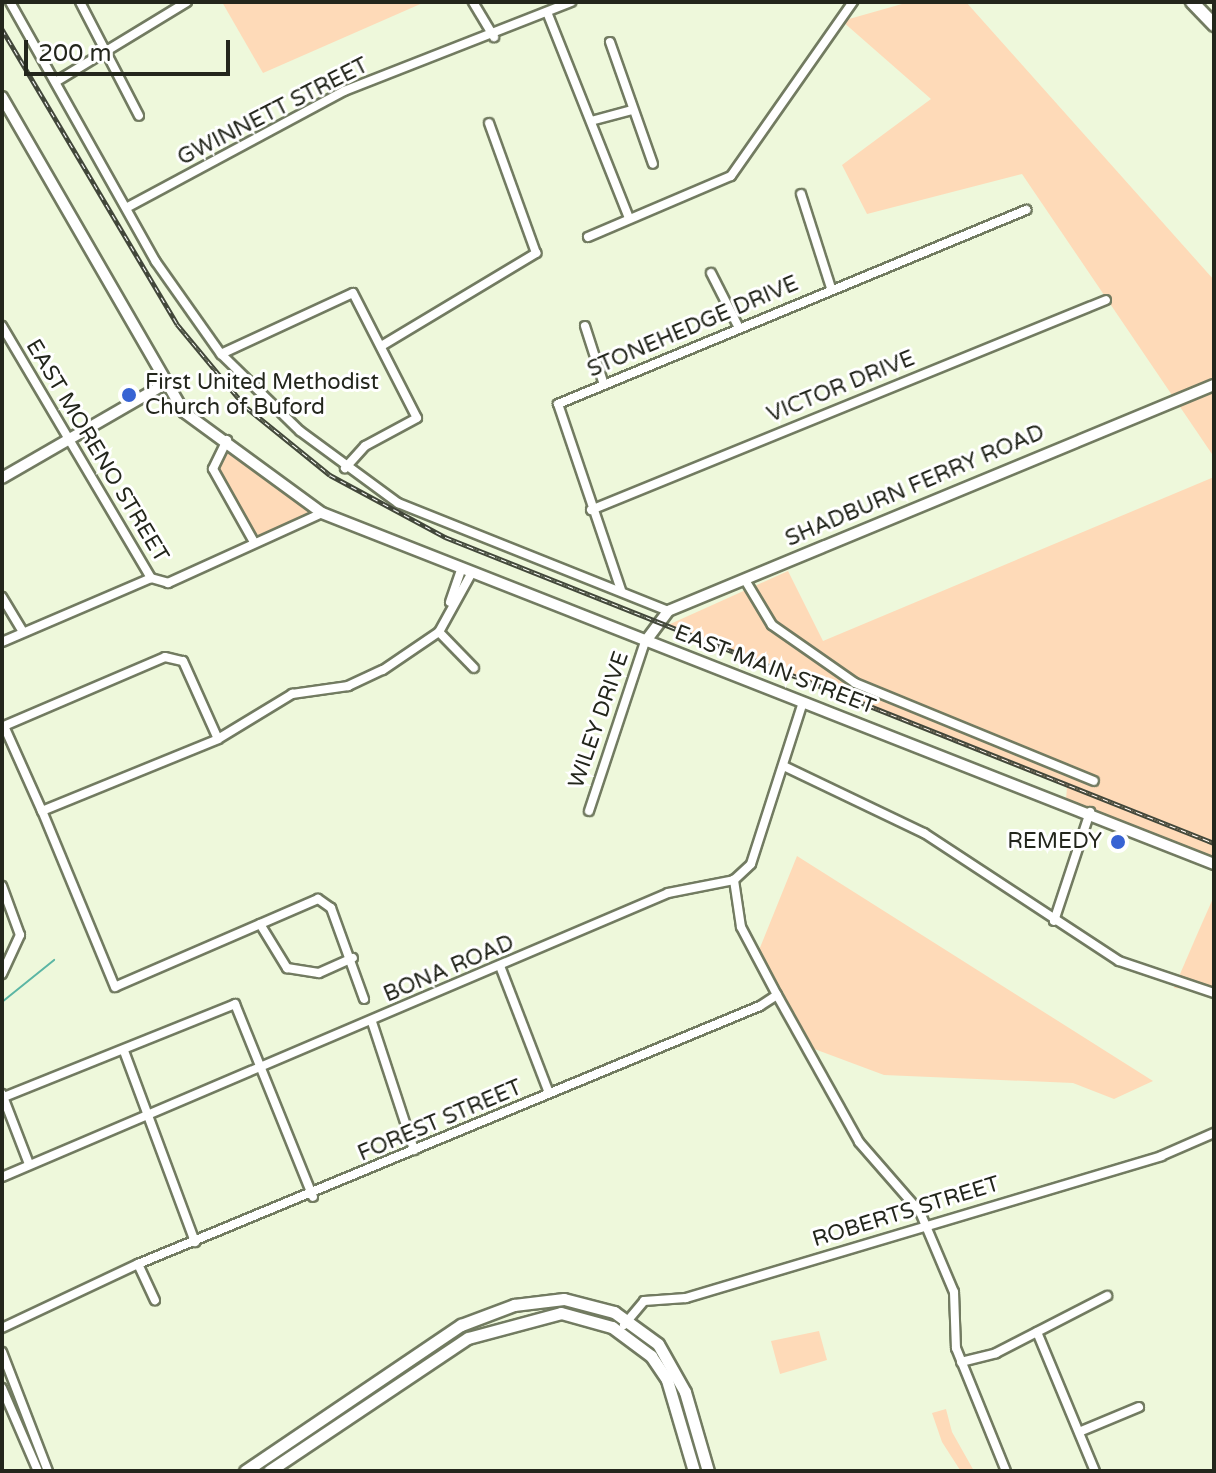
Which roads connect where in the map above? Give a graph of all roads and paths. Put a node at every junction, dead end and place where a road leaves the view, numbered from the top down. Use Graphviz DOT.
graph roads {
  1 [pos="10,2"];
  2 [pos="80,2"];
  3 [pos="187,2"];
  4 [pos="473,2"];
  5 [pos="571,2"];
  6 [pos="853,2"];
  7 [pos="1192,2"];
  8 [pos="547,12"];
  9 [pos="1214,25"];
  10 [pos="494,37"];
  11 [pos="610,42"];
  12 [pos="106,52"];
  13 [pos="57,81"];
  14 [pos="3,102"];
  15 [pos="632,110"];
  16 [pos="139,116"];
  17 [pos="591,121"];
  18 [pos="489,123"];
  19 [pos="653,164"];
  20 [pos="801,194"];
  21 [pos="128,207"];
  22 [pos="1026,210"];
  23 [pos="629,218"];
  24 [pos="588,237"];
  25 [pos="711,273"];
  26 [pos="831,288"];
  27 [pos="1106,300"];
  28 [pos="2,326"];
  29 [pos="585,326"];
  30 [pos="738,326"];
  31 [pos="383,345"];
  32 [pos="221,354"];
  33 [pos="163,385"];
  34 [pos="604,385"];
  35 [pos="1214,385"];
  36 [pos="227,440"];
  37 [pos="67,441"];
  38 [pos="345,468"];
  39 [pos="2,478"];
  40 [pos="591,510"];
  41 [pos="322,513"];
  42 [pos="254,542"];
  43 [pos="466,572"];
  44 [pos="151,578"];
  45 [pos="745,580"];
  46 [pos="621,590"];
  47 [pos="2,597"];
  48 [pos="668,611"];
  49 [pos="23,632"];
  50 [pos="439,632"];
  51 [pos="2,642"];
  52 [pos="645,642"];
  53 [pos="474,668"];
  54 [pos="803,702"];
  55 [pos="218,739"];
  56 [pos="786,767"];
  57 [pos="1094,781"];
  58 [pos="42,811"];
  59 [pos="589,811"];
  60 [pos="1090,812"];
  61 [pos="1214,864"];
  62 [pos="734,880"];
  63 [pos="2,886"];
  64 [pos="1054,921"];
  65 [pos="260,924"];
  66 [pos="353,958"];
  67 [pos="500,966"];
  68 [pos="2,974"];
  69 [pos="1214,993"];
  70 [pos="777,995"];
  71 [pos="364,999"];
  72 [pos="372,1022"];
  73 [pos="124,1051"];
  74 [pos="261,1069"];
  75 [pos="549,1093"];
  76 [pos="3,1095"];
  77 [pos="148,1117"];
  78 [pos="1214,1133"];
  79 [pos="414,1150"];
  80 [pos="29,1164"];
  81 [pos="2,1177"];
  82 [pos="313,1197"];
  83 [pos="925,1223"];
  84 [pos="195,1242"];
  85 [pos="138,1264"];
  86 [pos="1107,1296"];
  87 [pos="155,1300"];
  88 [pos="628,1319"];
  89 [pos="2,1328"];
  90 [pos="620,1332"];
  91 [pos="1037,1332"];
  92 [pos="2,1352"];
  93 [pos="961,1362"];
  94 [pos="2,1388"];
  95 [pos="1139,1407"];
  96 [pos="1079,1432"];
  97 [pos="38,1471"];
  98 [pos="48,1471"];
  99 [pos="245,1471"];
  100 [pos="269,1471"];
  101 [pos="694,1471"];
  102 [pos="708,1471"];
  103 [pos="1006,1471"];
  104 [pos="1095,1471"];
  1 -- 13 [label="street"];
  2 -- 12 [label="street"];
  3 -- 12 [label="street"];
  4 -- 10 [label="street"];
  5 -- 8 [label="street, GWINNETT STREET"];
  6 -- 23 [label="street"];
  7 -- 9 [label="main road"];
  8 -- 10 [label="street, GWINNETT STREET"];
  8 -- 17 [label="street"];
  10 -- 21 [label="street, GWINNETT STREET"];
  11 -- 15 [label="street"];
  12 -- 13 [label="street"];
  12 -- 16 [label="street"];
  13 -- 21 [label="street"];
  14 -- 33 [label="street, EAST MAIN STREET"];
  15 -- 17 [label="street"];
  15 -- 19 [label="street"];
  17 -- 23 [label="street"];
  18 -- 31 [label="street"];
  20 -- 26 [label="street"];
  21 -- 32 [label="street"];
  22 -- 26 [label="street, STONEHEDGE DRIVE"];
  23 -- 24 [label="street"];
  25 -- 30 [label="street"];
  26 -- 30 [label="street, STONEHEDGE DRIVE"];
  27 -- 40 [label="street, VICTOR DRIVE"];
  28 -- 37 [label="street, EAST MORENO STREET"];
  29 -- 34 [label="street"];
  30 -- 34 [label="street, STONEHEDGE DRIVE"];
  31 -- 32 [label="street"];
  31 -- 38 [label="street"];
  32 -- 38 [label="street"];
  33 -- 36 [label="street, EAST MAIN STREET"];
  33 -- 37 [label="street"];
  34 -- 40 [label="street, STONEHEDGE DRIVE"];
  35 -- 45 [label="street, SHADBURN FERRY ROAD"];
  36 -- 41 [label="street, EAST MAIN STREET"];
  36 -- 42 [label="street"];
  37 -- 39 [label="street"];
  37 -- 44 [label="street, EAST MORENO STREET"];
  38 -- 46 [label="street"];
  40 -- 46 [label="street, STONEHEDGE DRIVE"];
  41 -- 42 [label="street"];
  41 -- 43 [label="street, EAST MAIN STREET"];
  42 -- 44 [label="street, EAST MORENO STREET"];
  43 -- 50 [label="street"];
  43 -- 52 [label="street, EAST MAIN STREET"];
  44 -- 49 [label="street"];
  45 -- 48 [label="street, SHADBURN FERRY ROAD"];
  45 -- 57 [label="street"];
  46 -- 48 [label="street"];
  47 -- 49 [label="street"];
  48 -- 52 [label="street"];
  49 -- 51 [label="street"];
  50 -- 53 [label="street"];
  50 -- 55 [label="street"];
  52 -- 54 [label="street, EAST MAIN STREET"];
  52 -- 59 [label="street, WILEY DRIVE"];
  54 -- 56 [label="street"];
  54 -- 60 [label="street, EAST MAIN STREET"];
  55 -- 58 [label="street"];
  55 -- 58 [label="street"];
  56 -- 62 [label="street"];
  56 -- 64 [label="street"];
  58 -- 65 [label="street"];
  60 -- 61 [label="street, EAST MAIN STREET"];
  60 -- 64 [label="street"];
  62 -- 67 [label="street, BONA ROAD"];
  62 -- 70 [label="street"];
  63 -- 68 [label="street"];
  64 -- 69 [label="street"];
  65 -- 66 [label="street"];
  65 -- 66 [label="street"];
  66 -- 71 [label="street"];
  67 -- 72 [label="street, BONA ROAD"];
  67 -- 75 [label="street"];
  70 -- 75 [label="street, FOREST STREET"];
  70 -- 83 [label="street"];
  72 -- 74 [label="street, BONA ROAD"];
  72 -- 79 [label="street"];
  73 -- 74 [label="street"];
  73 -- 76 [label="street"];
  73 -- 77 [label="street"];
  74 -- 77 [label="street, BONA ROAD"];
  74 -- 82 [label="street"];
  75 -- 79 [label="street, FOREST STREET"];
  76 -- 80 [label="street"];
  77 -- 80 [label="street, BONA ROAD"];
  77 -- 84 [label="street"];
  78 -- 83 [label="street, ROBERTS STREET"];
  79 -- 82 [label="street, FOREST STREET"];
  80 -- 81 [label="street, BONA ROAD"];
  82 -- 84 [label="street, FOREST STREET"];
  83 -- 88 [label="street, ROBERTS STREET"];
  83 -- 93 [label="street"];
  84 -- 85 [label="street, FOREST STREET"];
  85 -- 87 [label="street"];
  85 -- 89 [label="street, FOREST STREET"];
  86 -- 91 [label="street"];
  88 -- 90 [label="street, ROBERTS STREET"];
  88 -- 99 [label="main road"];
  88 -- 102 [label="main road"];
  90 -- 100 [label="main road"];
  90 -- 101 [label="main road"];
  91 -- 93 [label="street"];
  91 -- 96 [label="street"];
  92 -- 98 [label="street"];
  93 -- 103 [label="street"];
  94 -- 97 [label="street"];
  95 -- 96 [label="street"];
  96 -- 104 [label="street"];
}
